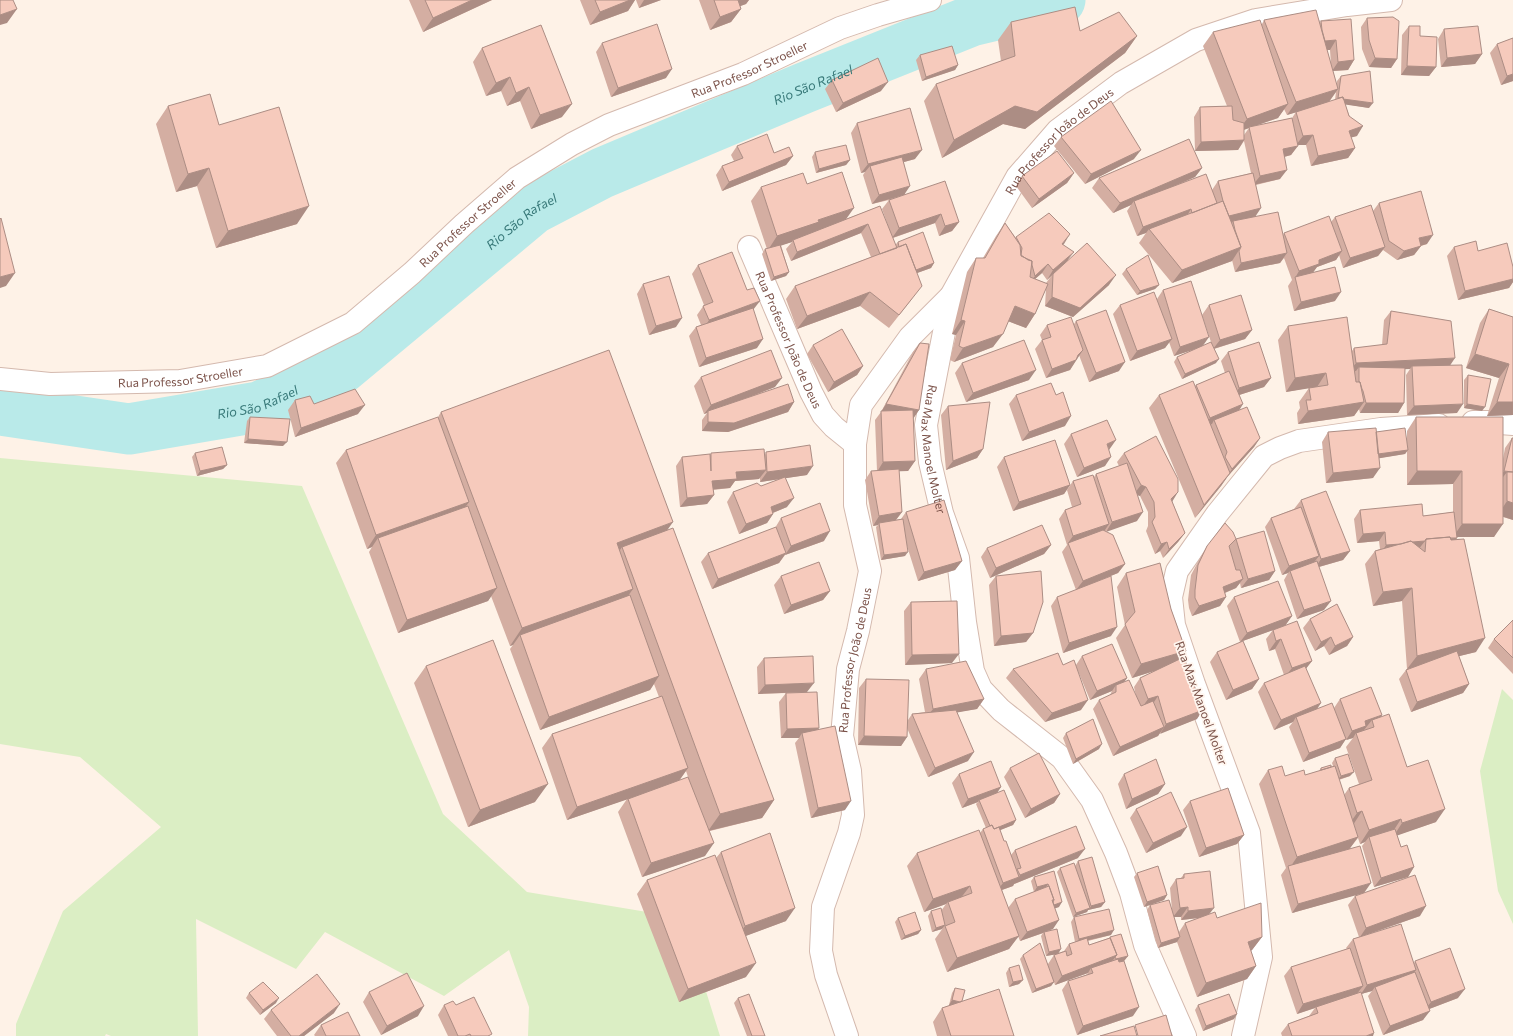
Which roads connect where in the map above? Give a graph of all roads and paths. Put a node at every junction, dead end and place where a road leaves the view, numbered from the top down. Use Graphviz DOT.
graph roads {
  1 [pos="930,0"];
  2 [pos="1391,0"];
  3 [pos="749,246"];
  4 [pos="951,296"];
  5 [pos="0,379"];
  6 [pos="1513,424"];
  7 [pos="855,444"];
  8 [pos="847,1036"];
  9 [pos="1185,1036"];
  10 [pos="1243,1036"];
  1 -- 5 [label="street, Rua Professor Stroeller"];
  2 -- 4 [label="street, Rua Professor João de Deus"];
  3 -- 7 [label="street, Rua Professor João de Deus"];
  4 -- 7 [label="street, Rua Professor João de Deus"];
  4 -- 9 [label="street, Rua Max Manoel Molter"];
  6 -- 10 [label="street, Rua Max Manoel Molter"];
  7 -- 8 [label="street, Rua Professor João de Deus"];
}
